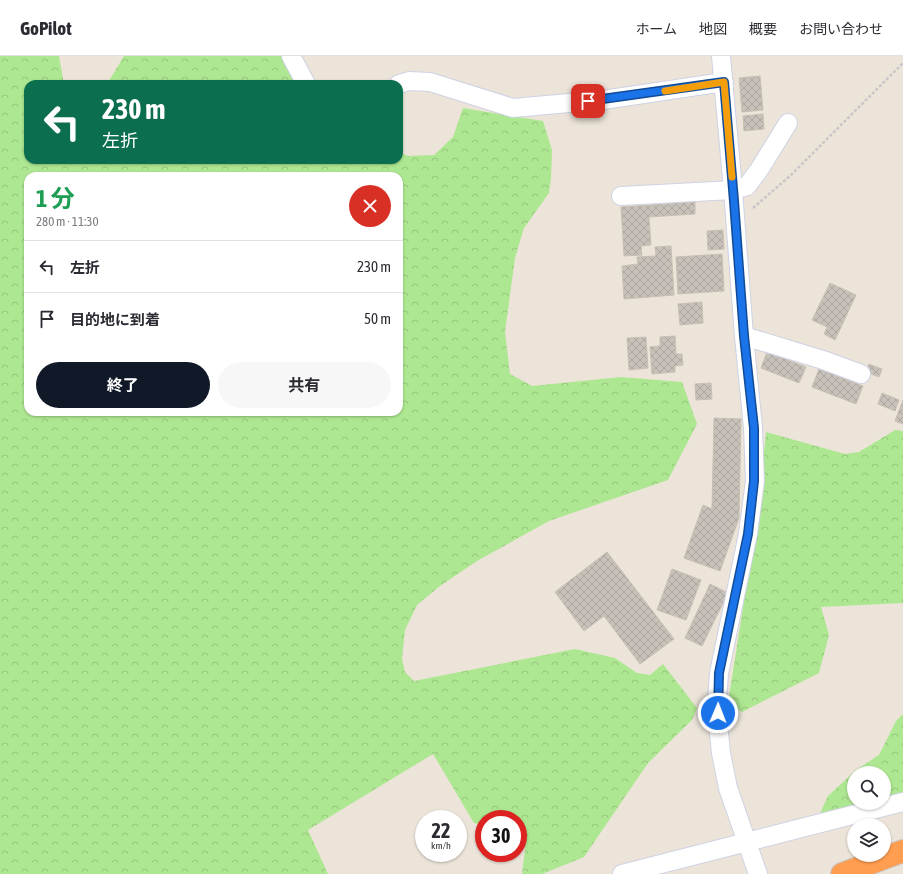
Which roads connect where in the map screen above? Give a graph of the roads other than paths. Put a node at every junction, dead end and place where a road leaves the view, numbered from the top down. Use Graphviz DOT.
graph roads {
  1 [pos="291,56"];
  2 [pos="721,56"];
  3 [pos="304,80"];
  4 [pos="724,82"];
  5 [pos="403,83"];
  6 [pos="788,123"];
  7 [pos="733,190"];
  8 [pos="621,196"];
  9 [pos="744,336"];
  10 [pos="861,374"];
  11 [pos="903,802"];
  12 [pos="903,851"];
  13 [pos="753,858"];
  14 [pos="622,874"];
  15 [pos="842,874"];
  1 -- 3 [label="street"];
  2 -- 4 [label="street"];
  4 -- 5 [label="street"];
  4 -- 7 [label="street"];
  6 -- 7 [label="street"];
  7 -- 8 [label="street"];
  7 -- 9 [label="street"];
  9 -- 10 [label="street"];
  9 -- 13 [label="street"];
  11 -- 13 [label="street"];
  12 -- 15 [label="highway"];
  13 -- 14 [label="street"];
}
